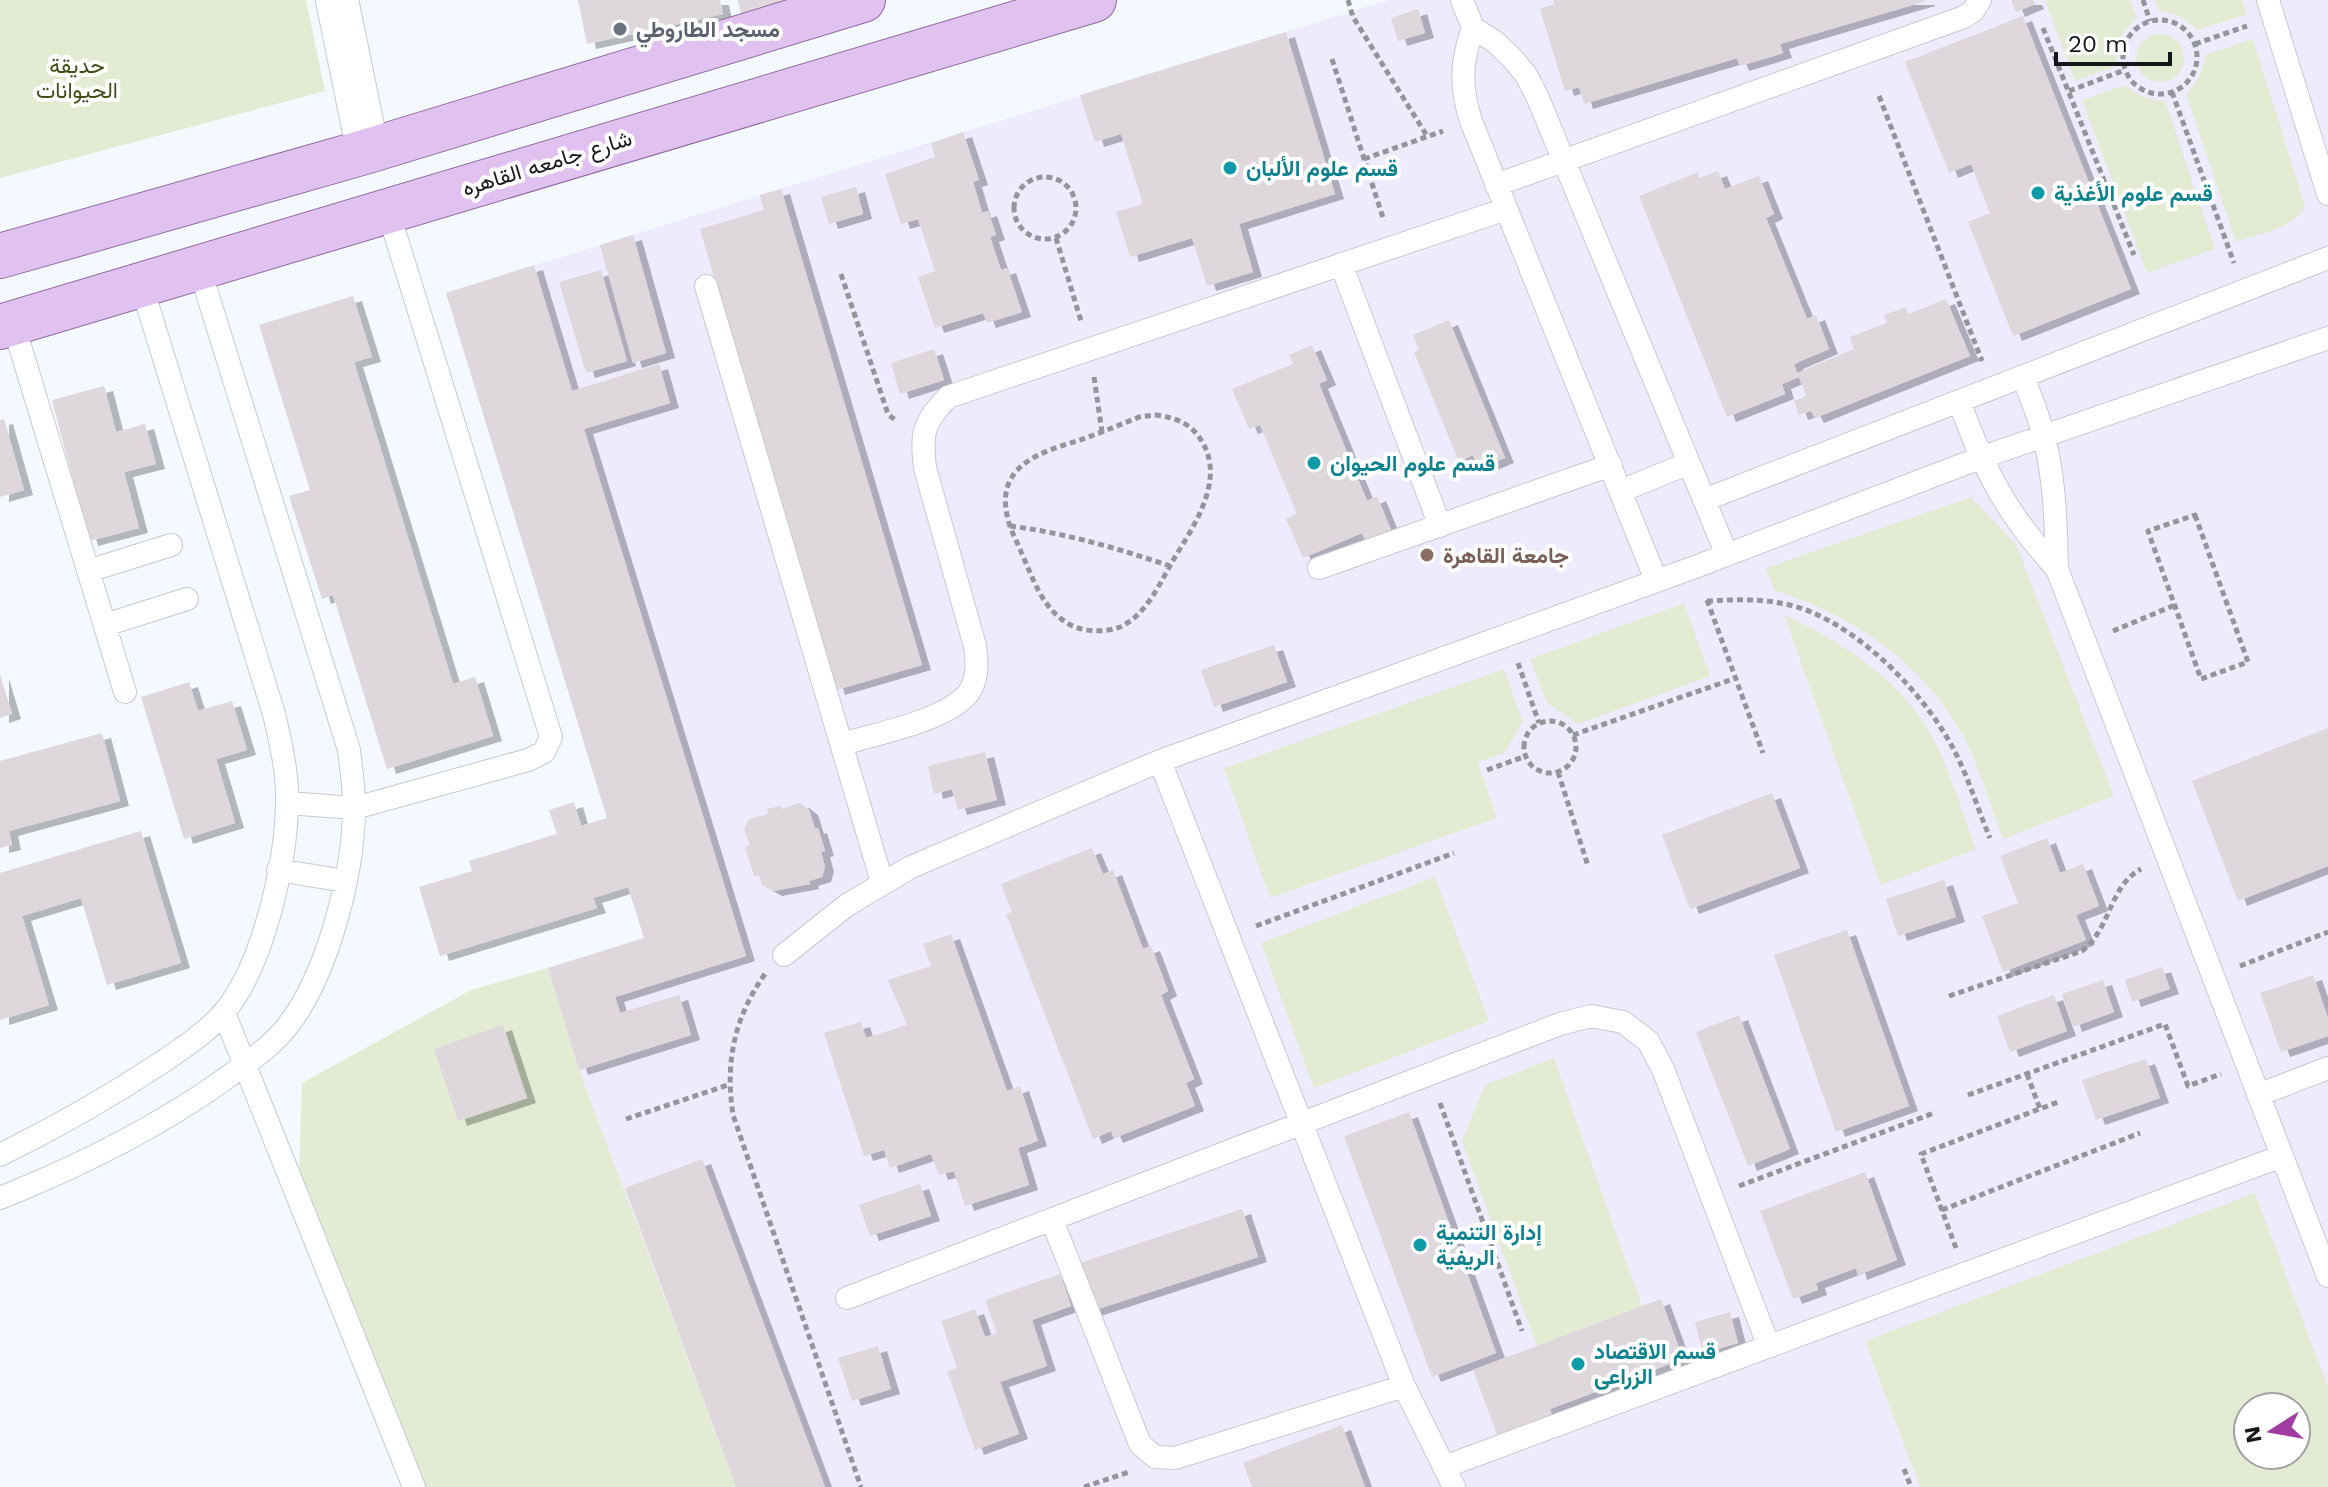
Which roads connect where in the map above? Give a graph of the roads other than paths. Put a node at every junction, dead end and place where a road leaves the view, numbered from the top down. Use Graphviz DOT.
graph roads {
  1 [pos="337,0"];
  2 [pos="863,0"];
  3 [pos="1094,0"];
  4 [pos="1462,0"];
  5 [pos="1980,0"];
  6 [pos="2270,9"];
  7 [pos="1473,28"];
  8 [pos="368,151"];
  9 [pos="1564,161"];
  10 [pos="1496,185"];
  11 [pos="2328,194"];
  12 [pos="1506,209"];
  13 [pos="388,211"];
  14 [pos="0,256"];
  15 [pos="2328,258"];
  16 [pos="1341,264"];
  17 [pos="199,267"];
  18 [pos="141,284"];
  19 [pos="706,286"];
  20 [pos="6,325"];
  21 [pos="2328,338"];
  22 [pos="2023,376"];
  23 [pos="1959,401"];
  24 [pos="2044,436"];
  25 [pos="1980,458"];
  26 [pos="1689,463"];
  27 [pos="1611,465"];
  28 [pos="1621,491"];
  29 [pos="1704,500"];
  30 [pos="1440,526"];
  31 [pos="171,545"];
  32 [pos="1727,555"];
  33 [pos="1319,568"];
  34 [pos="2057,569"];
  35 [pos="88,571"];
  36 [pos="1656,580"];
  37 [pos="187,599"];
  38 [pos="105,625"];
  39 [pos="125,692"];
  40 [pos="842,744"];
  41 [pos="1160,761"];
  42 [pos="287,803"];
  43 [pos="355,808"];
  44 [pos="278,870"];
  45 [pos="345,881"];
  46 [pos="882,882"];
  47 [pos="784,955"];
  48 [pos="224,1013"];
  49 [pos="246,1064"];
  50 [pos="2328,1068"];
  51 [pos="2258,1095"];
  52 [pos="1302,1124"];
  53 [pos="0,1155"];
  54 [pos="2282,1156"];
  55 [pos="0,1198"];
  56 [pos="1052,1220"];
  57 [pos="2328,1276"];
  58 [pos="847,1298"];
  59 [pos="1769,1347"];
  60 [pos="1404,1386"];
  61 [pos="1449,1477"];
  62 [pos="414,1487"];
  1 -- 8 [label="street"];
  2 -- 8 [label="main road"];
  3 -- 13 [label="main road, شارع جامعه القاهره"];
  4 -- 7 [label="lane"];
  5 -- 9 [label="lane"];
  6 -- 11 [label="lane"];
  7 -- 9 [label="lane"];
  7 -- 10 [label="lane"];
  8 -- 14 [label="main road"];
  9 -- 10 [label="lane"];
  9 -- 26 [label="lane"];
  10 -- 12 [label="lane"];
  12 -- 16 [label="lane"];
  12 -- 27 [label="lane"];
  13 -- 17 [label="main road, شارع جامعه القاهره"];
  13 -- 43 [label="lane"];
  15 -- 22 [label="lane"];
  16 -- 30 [label="lane"];
  16 -- 40 [label="lane"];
  17 -- 18 [label="main road, شارع جامعه القاهره"];
  17 -- 43 [label="lane"];
  18 -- 20 [label="main road, شارع جامعه القاهره"];
  18 -- 42 [label="lane"];
  19 -- 40 [label="lane"];
  20 -- 35 [label="lane"];
  21 -- 24 [label="lane"];
  22 -- 23 [label="lane"];
  22 -- 24 [label="lane"];
  23 -- 25 [label="lane"];
  23 -- 29 [label="lane"];
  24 -- 25 [label="lane"];
  24 -- 34 [label="lane"];
  25 -- 32 [label="lane"];
  25 -- 34 [label="lane"];
  26 -- 28 [label="lane"];
  26 -- 29 [label="lane"];
  27 -- 28 [label="lane"];
  27 -- 30 [label="lane"];
  28 -- 36 [label="lane"];
  29 -- 32 [label="lane"];
  30 -- 33 [label="lane"];
  31 -- 35 [label="lane"];
  32 -- 36 [label="lane"];
  34 -- 51 [label="lane"];
  35 -- 38 [label="lane"];
  36 -- 41 [label="lane"];
  37 -- 38 [label="lane"];
  38 -- 39 [label="lane"];
  40 -- 46 [label="lane"];
  41 -- 46 [label="lane"];
  41 -- 52 [label="lane"];
  42 -- 43 [label="lane"];
  42 -- 44 [label="lane"];
  43 -- 45 [label="lane"];
  44 -- 45 [label="lane"];
  44 -- 48 [label="lane"];
  45 -- 49 [label="lane"];
  46 -- 47 [label="lane"];
  48 -- 49 [label="lane"];
  48 -- 53 [label="lane"];
  49 -- 55 [label="lane"];
  49 -- 62 [label="lane"];
  50 -- 51 [label="lane"];
  51 -- 54 [label="lane"];
  52 -- 56 [label="lane"];
  52 -- 59 [label="lane"];
  52 -- 60 [label="lane"];
  54 -- 57 [label="lane"];
  54 -- 59 [label="lane"];
  56 -- 58 [label="lane"];
  56 -- 60 [label="lane"];
  59 -- 61 [label="lane"];
  60 -- 61 [label="lane"];
}
